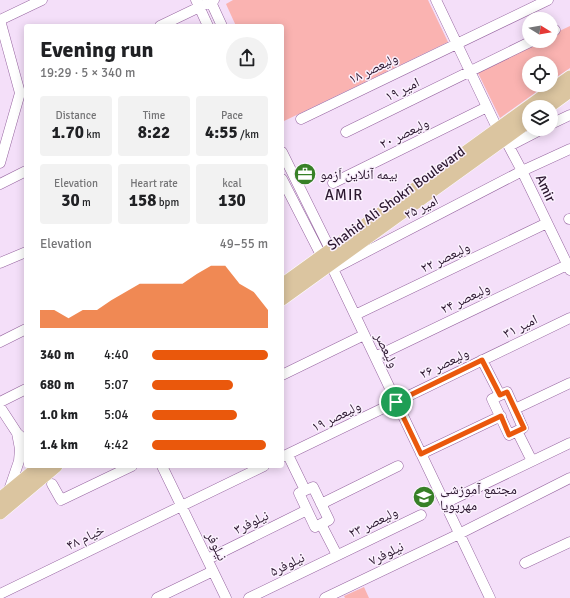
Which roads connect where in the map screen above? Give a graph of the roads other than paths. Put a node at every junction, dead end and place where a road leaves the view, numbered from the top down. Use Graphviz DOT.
graph roads {
  1 [pos="42,0"];
  2 [pos="212,0"];
  3 [pos="436,0"];
  4 [pos="548,0"];
  5 [pos="197,4"];
  6 [pos="0,20"];
  7 [pos="164,24"];
  8 [pos="207,24"];
  9 [pos="221,24"];
  10 [pos="457,43"];
  11 [pos="522,46"];
  12 [pos="470,71"];
  13 [pos="570,77"];
  14 [pos="570,91"];
  15 [pos="23,92"];
  16 [pos="558,100"];
  17 [pos="487,108"];
  18 [pos="570,115"];
  19 [pos="301,119"];
  20 [pos="558,121"];
  21 [pos="522,126"];
  22 [pos="346,132"];
  23 [pos="522,134"];
  24 [pos="504,138"];
  25 [pos="570,149"];
  26 [pos="284,157"];
  27 [pos="0,163"];
  28 [pos="522,170"];
  29 [pos="24,172"];
  30 [pos="284,182"];
  31 [pos="333,183"];
  32 [pos="0,184"];
  33 [pos="547,223"];
  34 [pos="24,253"];
  35 [pos="329,261"];
  36 [pos="0,264"];
  37 [pos="568,268"];
  38 [pos="284,291"];
  39 [pos="355,315"];
  40 [pos="570,318"];
  41 [pos="24,330"];
  42 [pos="364,336"];
  43 [pos="0,342"];
  44 [pos="375,357"];
  45 [pos="482,360"];
  46 [pos="284,374"];
  47 [pos="570,383"];
  48 [pos="24,390"];
  49 [pos="500,395"];
  50 [pos="0,402"];
  51 [pos="396,402"];
  52 [pos="0,407"];
  53 [pos="515,409"];
  54 [pos="501,416"];
  55 [pos="517,431"];
  56 [pos="17,433"];
  57 [pos="24,439"];
  58 [pos="570,443"];
  59 [pos="421,454"];
  60 [pos="285,456"];
  61 [pos="532,461"];
  62 [pos="398,466"];
  63 [pos="38,468"];
  64 [pos="54,468"];
  65 [pos="128,468"];
  66 [pos="163,468"];
  67 [pos="260,468"];
  68 [pos="570,478"];
  69 [pos="52,484"];
  70 [pos="305,490"];
  71 [pos="4,496"];
  72 [pos="445,503"];
  73 [pos="321,504"];
  74 [pos="182,506"];
  75 [pos="307,510"];
  76 [pos="0,513"];
  77 [pos="421,514"];
  78 [pos="321,524"];
  79 [pos="459,534"];
  80 [pos="570,542"];
  81 [pos="337,555"];
  82 [pos="208,559"];
  83 [pos="525,563"];
  84 [pos="213,571"];
  85 [pos="1,595"];
  86 [pos="157,598"];
  87 [pos="226,598"];
  88 [pos="249,598"];
  89 [pos="325,598"];
  90 [pos="490,598"];
  1 -- 6 [label="street"];
  2 -- 5 [label="street"];
  2 -- 9 [label="street"];
  3 -- 10 [label="street, Amir"];
  4 -- 10 [label="street, ولیعصر ۱۸"];
  5 -- 7 [label="street"];
  5 -- 8 [label="street"];
  6 -- 15 [label="street"];
  10 -- 12 [label="street, Amir"];
  10 -- 19 [label="street, ولیعصر ۱۸"];
  11 -- 12 [label="street, امیر ۱۹"];
  12 -- 17 [label="street, Amir"];
  12 -- 22 [label="street, امیر ۱۹"];
  13 -- 24 [label="main road, Shahid Ali Shokri Boulevard"];
  14 -- 16 [label="main road"];
  15 -- 27 [label="street"];
  17 -- 24 [label="street, Amir"];
  17 -- 31 [label="street, ولیعصر ۲۰"];
  18 -- 20 [label="street"];
  21 -- 24 [label="main road, Shahid Ali Shokri Boulevard"];
  23 -- 24 [label="street"];
  24 -- 28 [label="street, Amir"];
  24 -- 35 [label="main road, Shahid Ali Shokri Boulevard"];
  25 -- 28 [label="street, امیر ۲۵"];
  26 -- 35 [label="street"];
  28 -- 33 [label="street, Amir"];
  28 -- 35 [label="street, امیر ۲۵"];
  29 -- 32 [label="street"];
  30 -- 35 [label="street"];
  33 -- 37 [label="street, Amir"];
  33 -- 39 [label="street, ولیعصر ۲۲"];
  34 -- 36 [label="street"];
  35 -- 38 [label="main road, Shahid Ali Shokri Boulevard"];
  35 -- 39 [label="street, ولیعصر"];
  37 -- 44 [label="street, ولیعصر ۲۴"];
  39 -- 42 [label="street, ولیعصر"];
  40 -- 45 [label="street, امیر ۳۱"];
  41 -- 43 [label="street"];
  42 -- 44 [label="street, ولیعصر"];
  42 -- 46 [label="street"];
  44 -- 51 [label="street, ولیعصر"];
  45 -- 49 [label="street"];
  45 -- 51 [label="street, ولیعصر ۲۶"];
  47 -- 53 [label="street"];
  48 -- 50 [label="street"];
  49 -- 53 [label="street"];
  49 -- 54 [label="street"];
  51 -- 59 [label="street, ولیعصر"];
  51 -- 60 [label="street, ولیعصر ۱۹"];
  52 -- 56 [label="street"];
  53 -- 55 [label="street"];
  54 -- 55 [label="street"];
  54 -- 59 [label="street"];
  55 -- 61 [label="street"];
  56 -- 57 [label="street"];
  56 -- 71 [label="street"];
  58 -- 61 [label="street"];
  59 -- 72 [label="street, ولیعصر"];
  60 -- 70 [label="street"];
  61 -- 72 [label="street"];
  62 -- 73 [label="street"];
  63 -- 71 [label="main road"];
  64 -- 76 [label="main road"];
  65 -- 69 [label="street"];
  66 -- 74 [label="street, نیلوفر"];
  67 -- 74 [label="street, خیام ۴۸"];
  68 -- 79 [label="street, نیلوفر۷"];
  70 -- 73 [label="street"];
  70 -- 75 [label="street"];
  72 -- 79 [label="street, ولیعصر"];
  73 -- 78 [label="street"];
  74 -- 82 [label="street, نیلوفر"];
  74 -- 85 [label="street, خیام ۴۸"];
  75 -- 78 [label="street"];
  75 -- 82 [label="street, نیلوفر۳"];
  77 -- 81 [label="street, ولیعصر ۲۳"];
  78 -- 81 [label="street"];
  79 -- 89 [label="street, نیلوفر۷"];
  79 -- 90 [label="street, ولیعصر"];
  80 -- 83 [label="street"];
  81 -- 88 [label="street, نیلوفر۵"];
  82 -- 84 [label="street, نیلوفر"];
  84 -- 86 [label="street"];
  84 -- 87 [label="street, نیلوفر"];
}
